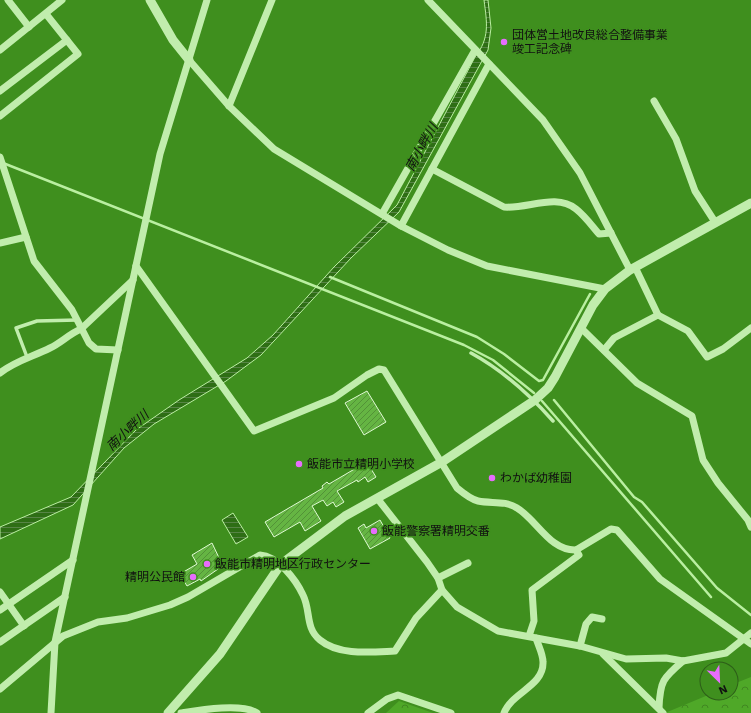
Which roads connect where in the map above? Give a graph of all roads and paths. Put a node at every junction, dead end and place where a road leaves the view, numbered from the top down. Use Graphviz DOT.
graph roads {
  1 [pos="8,0"];
  2 [pos="62,0"];
  3 [pos="150,0"];
  4 [pos="207,0"];
  5 [pos="272,0"];
  6 [pos="428,0"];
  7 [pos="46,14"];
  8 [pos="29,27"];
  9 [pos="66,40"];
  10 [pos="0,50"];
  11 [pos="476,51"];
  12 [pos="189,60"];
  13 [pos="488,63"];
  14 [pos="0,91"];
  15 [pos="654,101"];
  16 [pos="230,106"];
  17 [pos="0,116"];
  18 [pos="0,158"];
  19 [pos="432,169"];
  20 [pos="751,203"];
  21 [pos="383,215"];
  22 [pos="715,222"];
  23 [pos="398,224"];
  24 [pos="611,233"];
  25 [pos="26,236"];
  26 [pos="0,243"];
  27 [pos="136,266"];
  28 [pos="633,268"];
  29 [pos="133,280"];
  30 [pos="605,289"];
  31 [pos="658,315"];
  32 [pos="77,320"];
  33 [pos="581,328"];
  34 [pos="751,328"];
  35 [pos="81,329"];
  36 [pos="118,350"];
  37 [pos="604,350"];
  38 [pos="471,354"];
  39 [pos="27,357"];
  40 [pos="0,373"];
  41 [pos="535,400"];
  42 [pos="553,421"];
  43 [pos="442,462"];
  44 [pos="377,498"];
  45 [pos="750,521"];
  46 [pos="576,550"];
  47 [pos="73,560"];
  48 [pos="468,563"];
  49 [pos="282,564"];
  50 [pos="438,578"];
  51 [pos="442,590"];
  52 [pos="0,592"];
  53 [pos="65,597"];
  54 [pos="9,605"];
  55 [pos="0,610"];
  56 [pos="602,619"];
  57 [pos="24,626"];
  58 [pos="751,633"];
  59 [pos="533,637"];
  60 [pos="744,639"];
  61 [pos="0,642"];
  62 [pos="55,642"];
  63 [pos="751,644"];
  64 [pos="580,646"];
  65 [pos="602,653"];
  66 [pos="683,661"];
  67 [pos="0,689"];
  68 [pos="661,710"];
  69 [pos="51,713"];
  70 [pos="168,713"];
  71 [pos="181,713"];
  72 [pos="257,713"];
  73 [pos="368,713"];
  74 [pos="451,713"];
  75 [pos="504,713"];
  1 -- 8 [label="street"];
  2 -- 7 [label="street"];
  3 -- 12 [label="street"];
  4 -- 12 [label="street"];
  5 -- 16 [label="street"];
  6 -- 11 [label="street"];
  7 -- 8 [label="street"];
  7 -- 9 [label="street"];
  8 -- 10 [label="street"];
  9 -- 14 [label="street"];
  9 -- 17 [label="street"];
  11 -- 13 [label="street"];
  11 -- 21 [label="street"];
  12 -- 16 [label="street"];
  12 -- 27 [label="street"];
  13 -- 19 [label="street"];
  13 -- 24 [label="street"];
  15 -- 22 [label="street"];
  16 -- 21 [label="street"];
  18 -- 25 [label="street"];
  19 -- 23 [label="street"];
  19 -- 24 [label="street"];
  20 -- 22 [label="street"];
  21 -- 23 [label="street"];
  22 -- 28 [label="street"];
  23 -- 30 [label="street"];
  24 -- 28 [label="street"];
  25 -- 26 [label="street"];
  25 -- 32 [label="street"];
  27 -- 29 [label="street"];
  27 -- 43 [label="street"];
  28 -- 30 [label="street"];
  28 -- 31 [label="street"];
  29 -- 35 [label="street"];
  29 -- 36 [label="street"];
  30 -- 33 [label="street"];
  31 -- 34 [label="street"];
  31 -- 37 [label="street"];
  32 -- 35 [label="street"];
  32 -- 39 [label="lane"];
  33 -- 37 [label="street"];
  33 -- 41 [label="street"];
  35 -- 36 [label="street"];
  35 -- 39 [label="street"];
  36 -- 47 [label="street"];
  37 -- 45 [label="street"];
  38 -- 41 [label="lane"];
  39 -- 40 [label="street"];
  41 -- 42 [label="lane"];
  41 -- 43 [label="street"];
  43 -- 44 [label="street"];
  43 -- 46 [label="street"];
  44 -- 49 [label="street"];
  44 -- 50 [label="street"];
  46 -- 59 [label="street"];
  46 -- 60 [label="street"];
  47 -- 53 [label="street"];
  47 -- 54 [label="street"];
  48 -- 50 [label="street"];
  49 -- 51 [label="street"];
  49 -- 62 [label="street"];
  49 -- 70 [label="street"];
  50 -- 51 [label="street"];
  51 -- 59 [label="street"];
  52 -- 54 [label="street"];
  53 -- 57 [label="street"];
  53 -- 62 [label="street"];
  54 -- 55 [label="street"];
  54 -- 57 [label="street"];
  56 -- 64 [label="street"];
  57 -- 61 [label="street"];
  58 -- 60 [label="street"];
  59 -- 64 [label="street"];
  59 -- 75 [label="street"];
  60 -- 63 [label="street"];
  60 -- 66 [label="street"];
  62 -- 67 [label="street"];
  62 -- 69 [label="street"];
  64 -- 65 [label="street"];
  65 -- 66 [label="street"];
  65 -- 68 [label="street"];
  66 -- 68 [label="street"];
  71 -- 72 [label="street"];
  73 -- 74 [label="street"];
}
